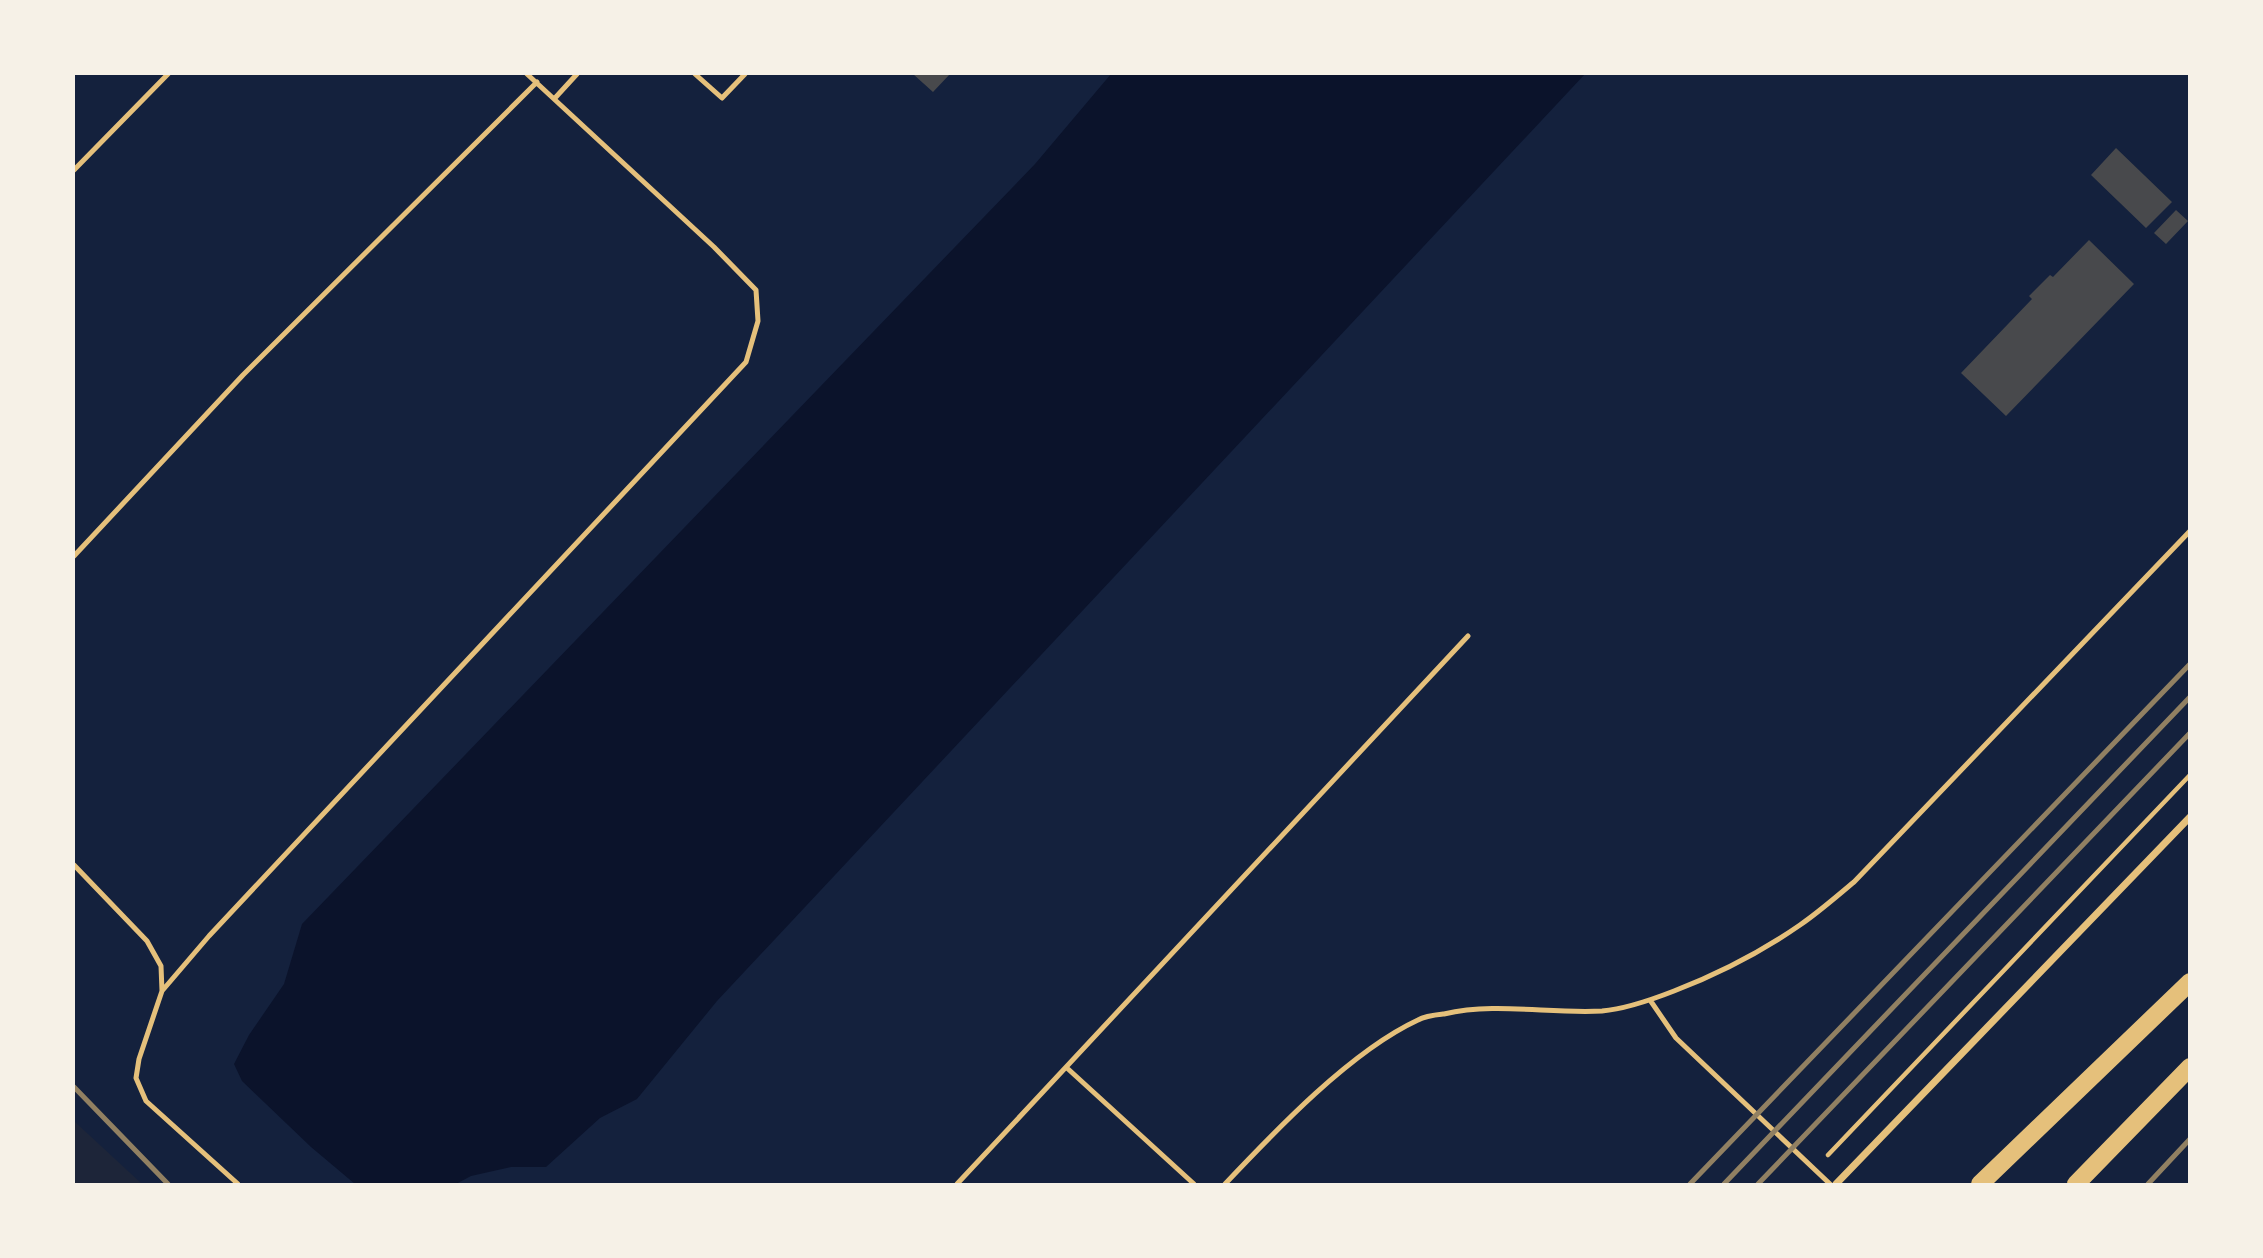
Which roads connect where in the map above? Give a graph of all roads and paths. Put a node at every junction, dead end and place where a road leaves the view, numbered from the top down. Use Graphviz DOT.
graph roads {
  1 [pos="168,74"];
  2 [pos="527,74"];
  3 [pos="577,74"];
  4 [pos="695,74"];
  5 [pos="745,74"];
  6 [pos="537,82"];
  7 [pos="555,98"];
  8 [pos="74,170"];
  9 [pos="2189,531"];
  10 [pos="74,556"];
  11 [pos="1468,636"];
  12 [pos="2189,775"];
  13 [pos="2189,817"];
  14 [pos="74,865"];
  15 [pos="2189,982"];
  16 [pos="162,991"];
  17 [pos="1650,1000"];
  18 [pos="2189,1066"];
  19 [pos="1067,1068"];
  20 [pos="1814,1169"];
  21 [pos="238,1185"];
  22 [pos="957,1185"];
  23 [pos="1194,1185"];
  24 [pos="1225,1185"];
  25 [pos="1830,1185"];
  26 [pos="1836,1185"];
  27 [pos="1980,1185"];
  28 [pos="2076,1185"];
  1 -- 8 [label="lane"];
  2 -- 6 [label="lane"];
  3 -- 7 [label="lane"];
  4 -- 5 [label="lane"];
  6 -- 7 [label="lane"];
  6 -- 10 [label="lane"];
  7 -- 16 [label="lane"];
  9 -- 17 [label="lane"];
  11 -- 19 [label="lane"];
  12 -- 20 [label="path"];
  13 -- 26 [label="street"];
  14 -- 16 [label="lane"];
  15 -- 27 [label="main road"];
  16 -- 21 [label="lane"];
  17 -- 20 [label="lane"];
  17 -- 24 [label="lane"];
  18 -- 28 [label="main road"];
  19 -- 22 [label="lane"];
  19 -- 23 [label="lane"];
  20 -- 25 [label="lane"];
}
